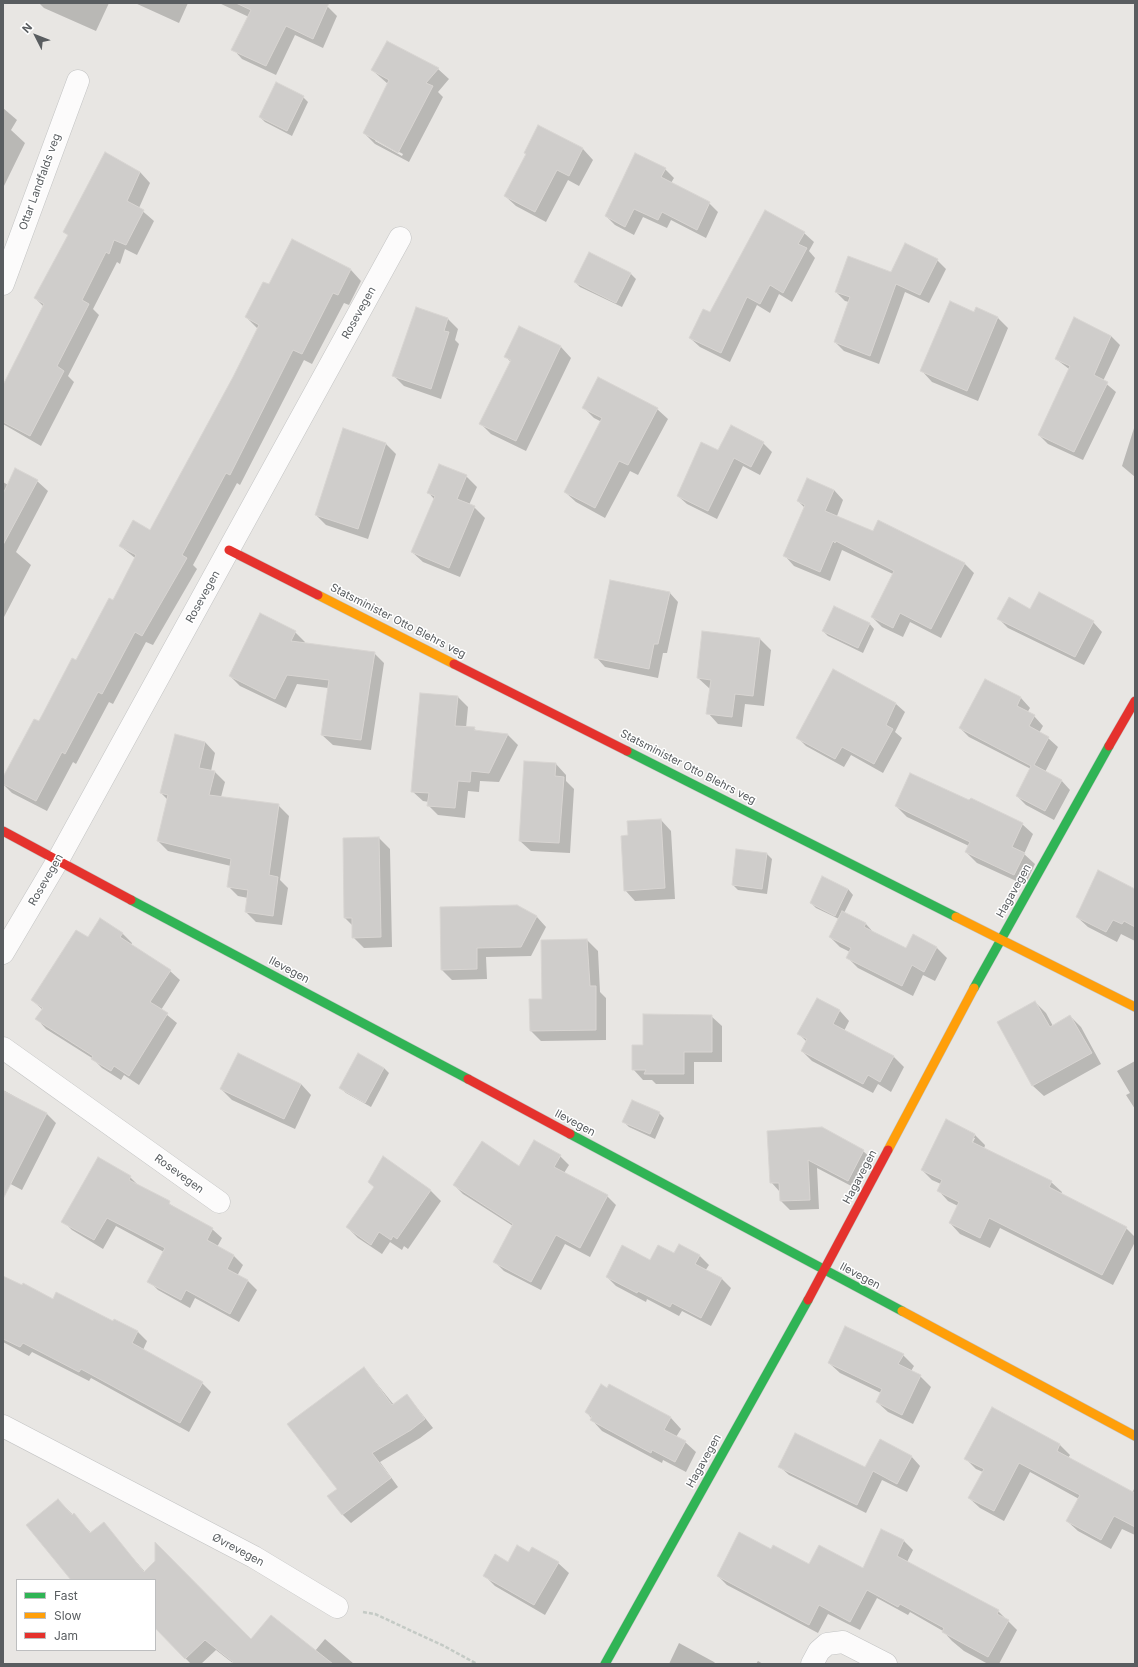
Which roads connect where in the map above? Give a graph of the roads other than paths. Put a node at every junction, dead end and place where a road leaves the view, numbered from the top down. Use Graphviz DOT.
graph roads {
  1 [pos="78,81"];
  2 [pos="400,238"];
  3 [pos="3,284"];
  4 [pos="229,550"];
  5 [pos="1135,701"];
  6 [pos="3,831"];
  7 [pos="58,860"];
  8 [pos="1000,940"];
  9 [pos="3,953"];
  10 [pos="1135,1006"];
  11 [pos="3,1048"];
  12 [pos="219,1202"];
  13 [pos="824,1270"];
  14 [pos="3,1426"];
  15 [pos="1135,1436"];
  16 [pos="336,1606"];
  17 [pos="605,1664"];
  18 [pos="812,1664"];
  19 [pos="886,1664"];
  1 -- 3 [label="street, Ottar Landfalds veg"];
  2 -- 4 [label="street, Rosevegen"];
  4 -- 7 [label="street, Rosevegen"];
  4 -- 8 [label="street, Statsminister Otto Blehrs veg"];
  5 -- 8 [label="street, Hagavegen"];
  6 -- 7 [label="street, Ilevegen"];
  7 -- 9 [label="street, Rosevegen"];
  7 -- 13 [label="street, Ilevegen"];
  8 -- 10 [label="street, Statsminister Otto Blehrs veg"];
  8 -- 13 [label="street, Hagavegen"];
  11 -- 12 [label="street, Rosevegen"];
  13 -- 15 [label="street, Ilevegen"];
  13 -- 17 [label="street, Hagavegen"];
  14 -- 16 [label="street, Øvrevegen"];
  18 -- 19 [label="street"];
}
